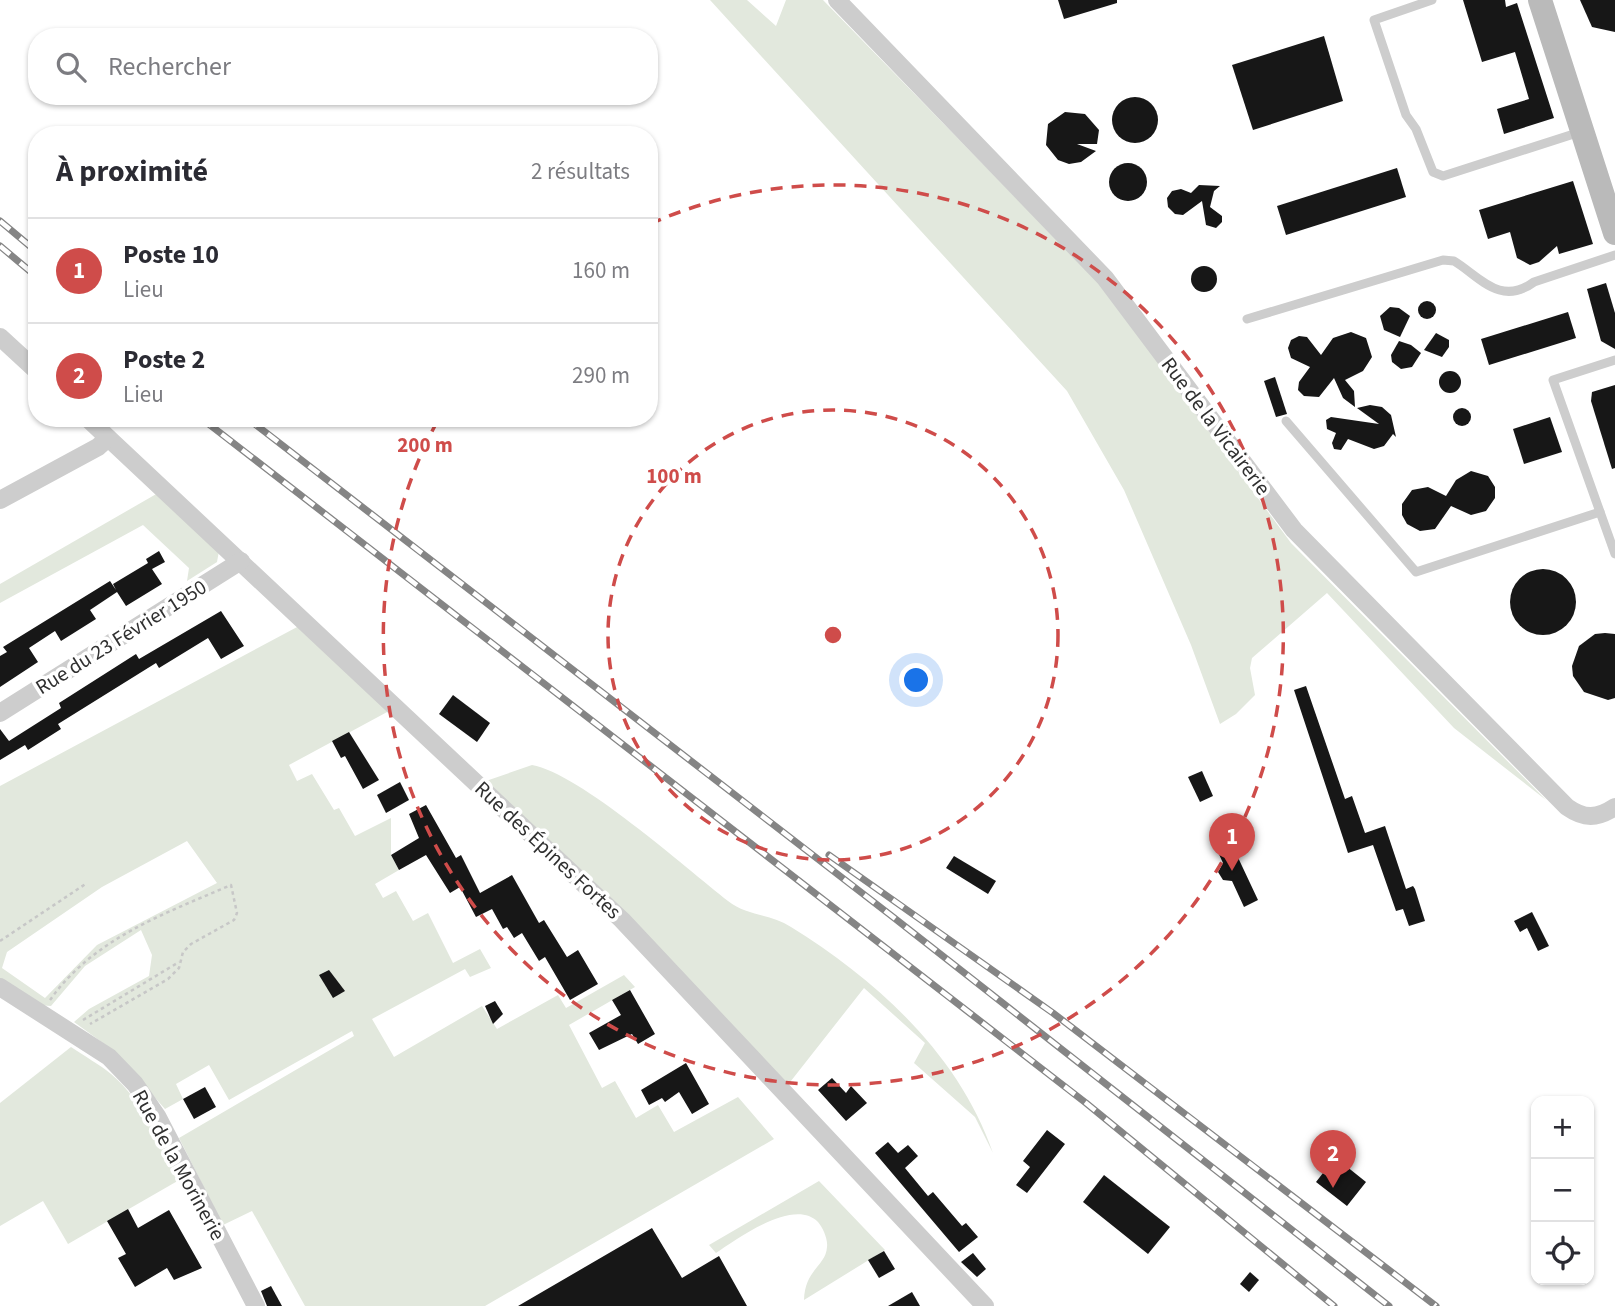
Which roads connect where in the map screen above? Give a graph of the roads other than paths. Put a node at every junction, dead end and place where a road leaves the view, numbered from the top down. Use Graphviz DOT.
graph roads {
  1 [pos="837,0"];
  2 [pos="1432,0"];
  3 [pos="1540,0"];
  4 [pos="1582,131"];
  5 [pos="1615,233"];
  6 [pos="1615,255"];
  7 [pos="1247,319"];
  8 [pos="0,337"];
  9 [pos="1615,360"];
  10 [pos="28,363"];
  11 [pos="1286,421"];
  12 [pos="96,427"];
  13 [pos="108,438"];
  14 [pos="0,500"];
  15 [pos="1600,512"];
  16 [pos="1615,554"];
  17 [pos="241,561"];
  18 [pos="0,713"];
  19 [pos="1615,807"];
  20 [pos="0,987"];
  21 [pos="256,1306"];
  22 [pos="985,1306"];
  1 -- 19 [label="street, Rue de la Vicairerie"];
  2 -- 4 [label="lane"];
  3 -- 4 [label="street"];
  4 -- 5 [label="street"];
  6 -- 7 [label="lane"];
  8 -- 10 [label="street"];
  9 -- 15 [label="lane"];
  11 -- 15 [label="lane"];
  12 -- 13 [label="street, Rue des Épines Fortes"];
  13 -- 14 [label="street"];
  13 -- 17 [label="street, Rue des Épines Fortes"];
  15 -- 16 [label="lane"];
  17 -- 18 [label="street, Rue du 23 Février 1950"];
  17 -- 22 [label="street, Rue des Épines Fortes"];
  20 -- 21 [label="street, Rue de la Morinerie"];
}
